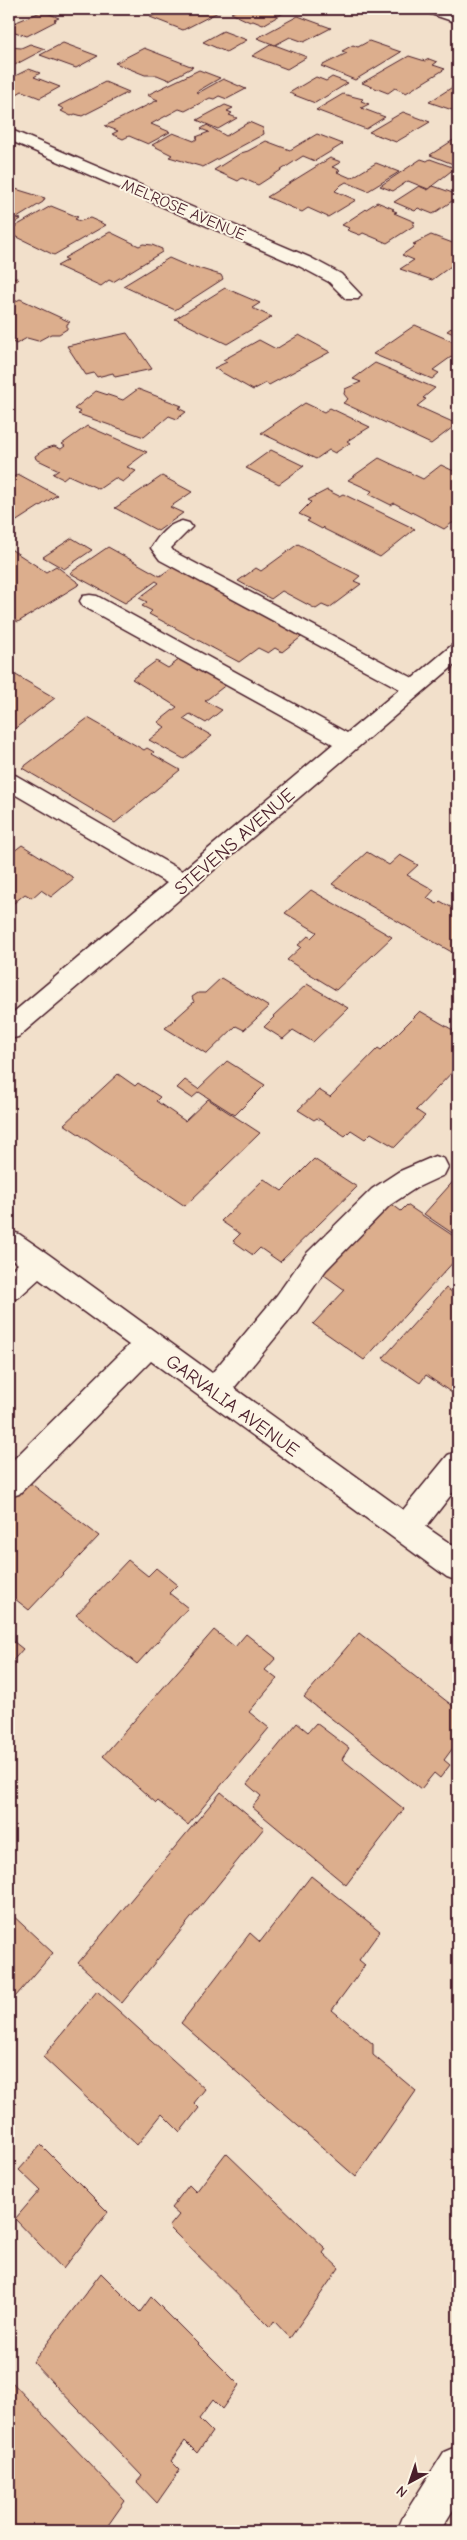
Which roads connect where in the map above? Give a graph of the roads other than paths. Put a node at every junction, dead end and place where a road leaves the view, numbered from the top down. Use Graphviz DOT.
graph roads {
  1 [pos="430,9"];
  2 [pos="458,19"];
  3 [pos="9,134"];
  4 [pos="352,295"];
  5 [pos="182,527"];
  6 [pos="90,601"];
  7 [pos="458,651"];
  8 [pos="415,688"];
  9 [pos="348,743"];
  10 [pos="9,781"];
  11 [pos="184,883"];
  12 [pos="9,1030"];
  13 [pos="435,1167"];
  14 [pos="9,1242"];
  15 [pos="38,1262"];
  16 [pos="9,1289"];
  17 [pos="149,1344"];
  18 [pos="214,1390"];
  19 [pos="458,1464"];
  20 [pos="9,1484"];
  21 [pos="406,1529"];
  22 [pos="458,1567"];
  23 [pos="458,2466"];
  24 [pos="417,2531"];
  1 -- 2 [label="street"];
  3 -- 4 [label="street, MELROSE AVENUE"];
  5 -- 8 [label="street"];
  6 -- 9 [label="street"];
  7 -- 8 [label="street, STEVENS AVENUE"];
  8 -- 9 [label="street, STEVENS AVENUE"];
  9 -- 11 [label="street, STEVENS AVENUE"];
  10 -- 11 [label="street"];
  11 -- 12 [label="street, STEVENS AVENUE"];
  13 -- 18 [label="street"];
  14 -- 15 [label="street, GARVALIA AVENUE"];
  15 -- 16 [label="street"];
  15 -- 17 [label="street, GARVALIA AVENUE"];
  17 -- 18 [label="street, GARVALIA AVENUE"];
  17 -- 20 [label="street"];
  18 -- 21 [label="street, GARVALIA AVENUE"];
  19 -- 21 [label="street"];
  21 -- 22 [label="street, GARVALIA AVENUE"];
  23 -- 24 [label="street"];
}
